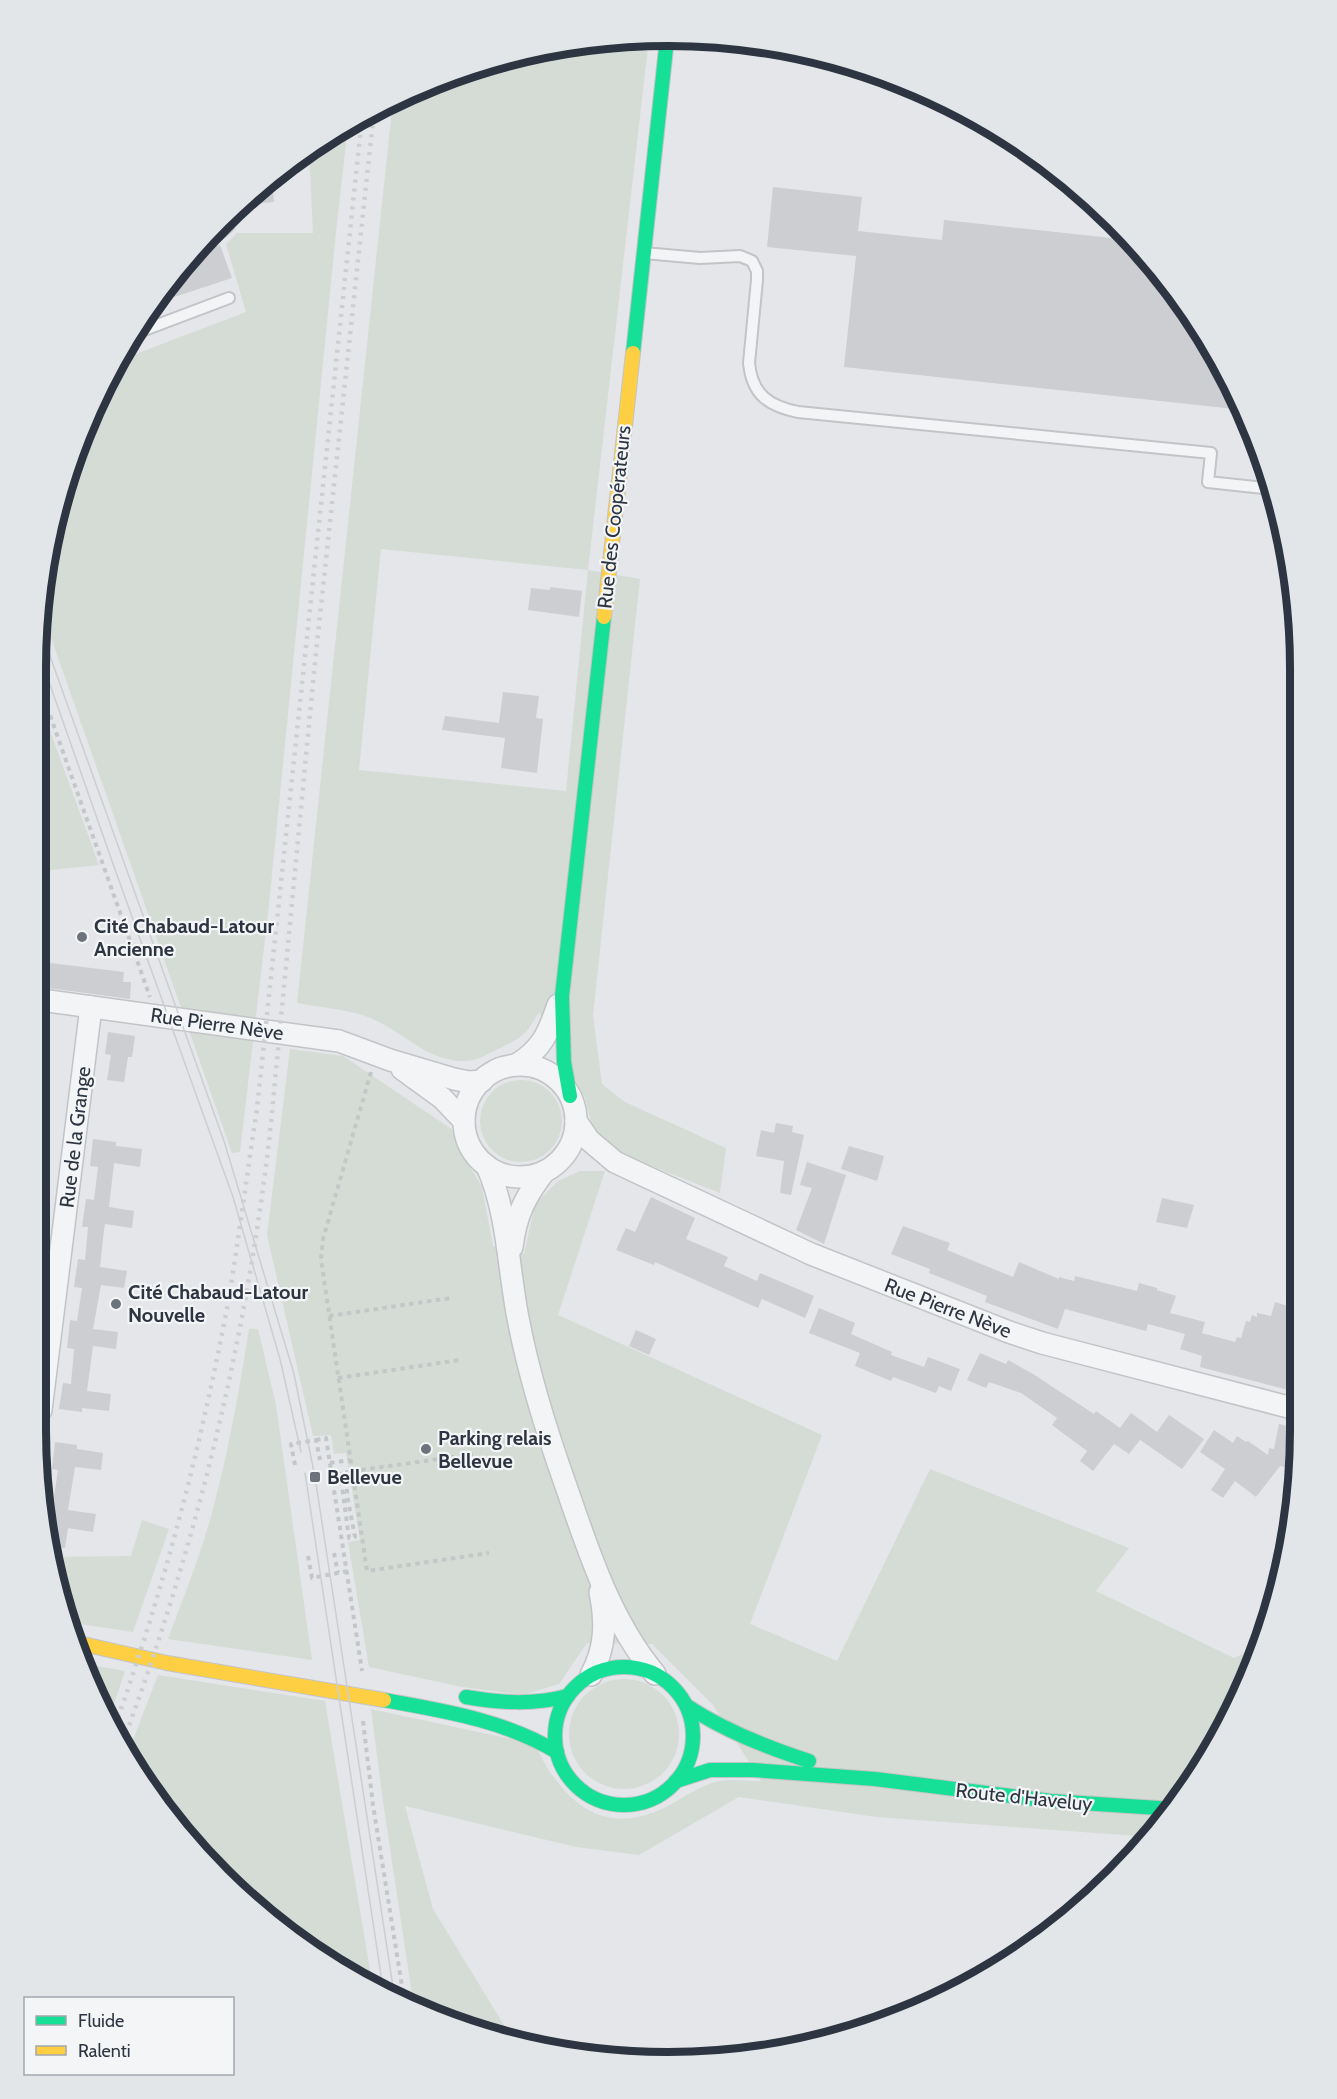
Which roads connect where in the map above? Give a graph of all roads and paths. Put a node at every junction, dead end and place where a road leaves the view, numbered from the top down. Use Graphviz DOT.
graph roads {
  1 [pos="666,46"];
  2 [pos="644,254"];
  3 [pos="230,298"];
  4 [pos="147,329"];
  5 [pos="1263,488"];
  6 [pos="46,704"];
  7 [pos="562,996"];
  8 [pos="46,1001"];
  9 [pos="91,1007"];
  10 [pos="156,1015"];
  11 [pos="383,1057"];
  12 [pos="516,1065"];
  13 [pos="482,1081"];
  14 [pos="570,1096"];
  15 [pos="464,1121"];
  16 [pos="576,1121"];
  17 [pos="615,1162"];
  18 [pos="487,1166"];
  19 [pos="552,1166"];
  20 [pos="510,1262"];
  21 [pos="451,1298"];
  22 [pos="329,1316"];
  23 [pos="460,1360"];
  24 [pos="46,1370"];
  25 [pos="338,1378"];
  26 [pos="1290,1407"];
  27 [pos="316,1440"];
  28 [pos="474,1454"];
  29 [pos="320,1460"];
  30 [pos="350,1460"];
  31 [pos="330,1463"];
  32 [pos="295,1465"];
  33 [pos="332,1472"];
  34 [pos="352,1472"];
  35 [pos="334,1553"];
  36 [pos="489,1553"];
  37 [pos="309,1556"];
  38 [pos="348,1571"];
  39 [pos="338,1573"];
  40 [pos="597,1574"];
  41 [pos="85,1644"];
  42 [pos="100,1646"];
  43 [pos="172,1650"];
  44 [pos="655,1674"];
  45 [pos="591,1675"];
  46 [pos="451,1694"];
  47 [pos="361,1695"];
  48 [pos="568,1696"];
  49 [pos="687,1706"];
  50 [pos="558,1752"];
  51 [pos="875,1779"];
  52 [pos="676,1781"];
  53 [pos="1163,1808"];
  54 [pos="403,1993"];
  1 -- 2 [label="main road, Rue des Coopérateurs"];
  2 -- 5 [label="lane"];
  2 -- 7 [label="main road, Rue des Coopérateurs"];
  3 -- 4 [label="lane"];
  6 -- 10 [label="path"];
  7 -- 12 [label="street, Rue des Coopérateurs"];
  7 -- 14 [label="main road, Rue des Coopérateurs"];
  8 -- 9 [label="street, Rue Pierre Nève"];
  9 -- 10 [label="street, Rue Pierre Nève"];
  9 -- 24 [label="street, Rue de la Grange"];
  10 -- 11 [label="street, Rue Pierre Nève"];
  11 -- 13 [label="street, Rue Pierre Nève"];
  11 -- 15 [label="street, Rue Pierre Nève"];
  11 -- 22 [label="path"];
  12 -- 13 [label="street"];
  12 -- 14 [label="street"];
  13 -- 15 [label="street"];
  14 -- 16 [label="street"];
  15 -- 18 [label="street"];
  16 -- 17 [label="street, Rue Pierre Nève"];
  16 -- 19 [label="street"];
  17 -- 19 [label="street, Rue Pierre Nève"];
  17 -- 26 [label="street, Rue Pierre Nève"];
  18 -- 19 [label="street"];
  18 -- 20 [label="street"];
  19 -- 20 [label="street"];
  20 -- 40 [label="street"];
  21 -- 22 [label="path"];
  22 -- 25 [label="path"];
  23 -- 25 [label="path"];
  25 -- 30 [label="path"];
  27 -- 29 [label="path"];
  27 -- 31 [label="path"];
  27 -- 32 [label="path"];
  28 -- 34 [label="path"];
  30 -- 31 [label="path"];
  30 -- 34 [label="path"];
  31 -- 33 [label="path"];
  33 -- 34 [label="path"];
  33 -- 38 [label="path"];
  34 -- 36 [label="path"];
  35 -- 39 [label="path"];
  37 -- 39 [label="path"];
  38 -- 39 [label="path"];
  38 -- 47 [label="path"];
  40 -- 44 [label="street"];
  40 -- 45 [label="street"];
  41 -- 42 [label="main road"];
  42 -- 43 [label="main road"];
  42 -- 47 [label="main road"];
  44 -- 45 [label="main road"];
  44 -- 49 [label="main road"];
  45 -- 48 [label="main road"];
  46 -- 48 [label="main road"];
  47 -- 50 [label="main road"];
  47 -- 54 [label="path"];
  48 -- 50 [label="main road"];
  49 -- 51 [label="main road, Route d'Haveluy"];
  49 -- 52 [label="main road"];
  50 -- 52 [label="main road"];
  51 -- 52 [label="main road, Route d'Haveluy"];
  51 -- 53 [label="main road, Route d'Haveluy"];
}
